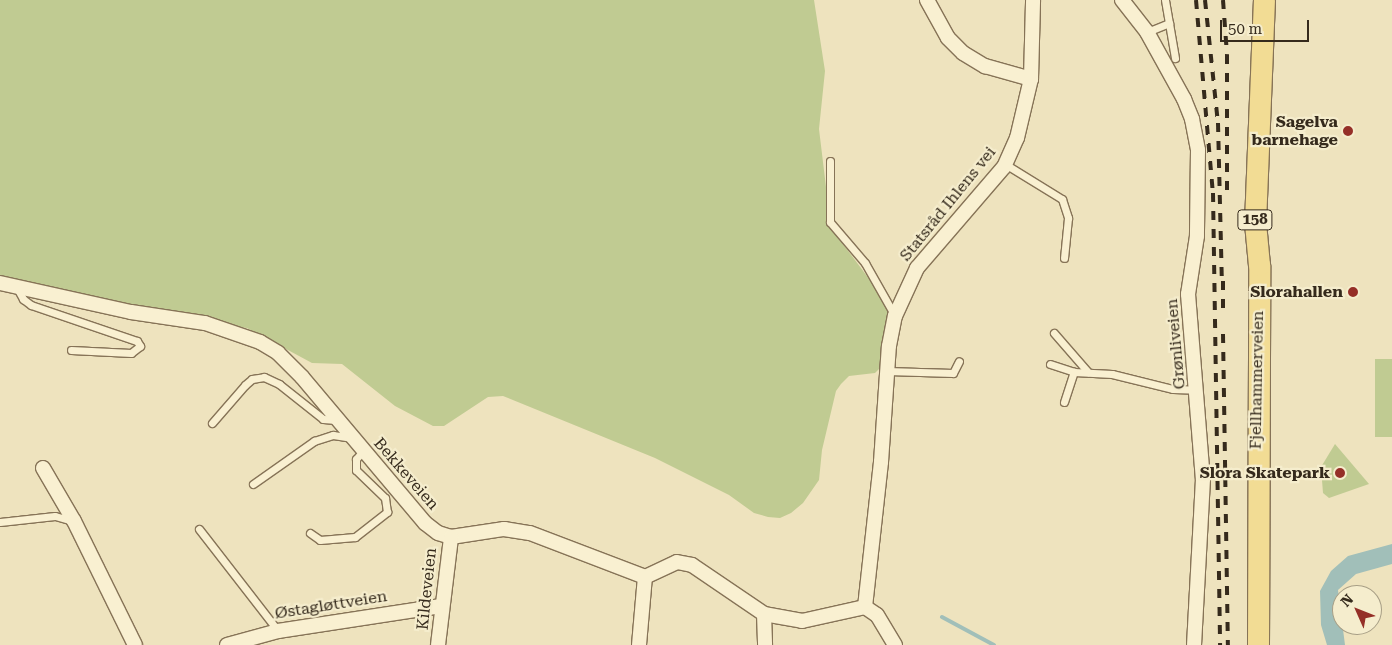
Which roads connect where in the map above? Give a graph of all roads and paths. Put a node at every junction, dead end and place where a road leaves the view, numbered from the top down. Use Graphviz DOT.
graph roads {
  1 [pos="927,0"];
  2 [pos="1034,0"];
  3 [pos="1122,0"];
  4 [pos="1165,0"];
  5 [pos="1264,0"];
  6 [pos="1169,23"];
  7 [pos="1146,32"];
  8 [pos="1175,58"];
  9 [pos="1032,79"];
  10 [pos="830,161"];
  11 [pos="1005,164"];
  12 [pos="1064,258"];
  13 [pos="0,283"];
  14 [pos="17,288"];
  15 [pos="895,316"];
  16 [pos="1054,333"];
  17 [pos="71,350"];
  18 [pos="959,361"];
  19 [pos="1050,364"];
  20 [pos="887,371"];
  21 [pos="1074,372"];
  22 [pos="1088,372"];
  23 [pos="1197,390"];
  24 [pos="1064,402"];
  25 [pos="336,420"];
  26 [pos="212,422"];
  27 [pos="351,438"];
  28 [pos="363,451"];
  29 [pos="42,468"];
  30 [pos="253,484"];
  31 [pos="74,521"];
  32 [pos="0,522"];
  33 [pos="199,529"];
  34 [pos="310,532"];
  35 [pos="450,538"];
  36 [pos="645,577"];
  37 [pos="441,606"];
  38 [pos="865,606"];
  39 [pos="764,614"];
  40 [pos="278,631"];
  41 [pos="234,644"];
  42 [pos="135,645"];
  43 [pos="438,645"];
  44 [pos="639,645"];
  45 [pos="765,645"];
  46 [pos="895,645"];
  47 [pos="1194,645"];
  48 [pos="1258,645"];
  1 -- 9 [label="street"];
  2 -- 9 [label="street, Statsråd Ihlens vei"];
  3 -- 7 [label="street, Grønliveien"];
  4 -- 6 [label="lane"];
  5 -- 48 [label="main road, Fjellhammerveien / 158"];
  6 -- 7 [label="lane"];
  6 -- 8 [label="lane"];
  7 -- 23 [label="street, Grønliveien"];
  9 -- 11 [label="street, Statsråd Ihlens vei"];
  10 -- 15 [label="lane"];
  11 -- 12 [label="lane"];
  11 -- 15 [label="street, Statsråd Ihlens vei"];
  13 -- 14 [label="street, Bekkeveien"];
  14 -- 17 [label="lane"];
  14 -- 25 [label="street, Bekkeveien"];
  15 -- 20 [label="street, Statsråd Ihlens vei"];
  16 -- 22 [label="lane"];
  18 -- 20 [label="lane"];
  19 -- 21 [label="lane"];
  20 -- 38 [label="street, Statsråd Ihlens vei"];
  21 -- 22 [label="lane"];
  21 -- 24 [label="lane"];
  22 -- 23 [label="lane"];
  23 -- 47 [label="street, Grønliveien"];
  25 -- 26 [label="lane"];
  25 -- 27 [label="street, Bekkeveien"];
  27 -- 28 [label="street, Bekkeveien"];
  27 -- 30 [label="lane"];
  28 -- 34 [label="lane"];
  28 -- 35 [label="street, Bekkeveien"];
  29 -- 31 [label="street"];
  31 -- 32 [label="lane"];
  31 -- 42 [label="street"];
  33 -- 40 [label="lane"];
  35 -- 36 [label="street"];
  35 -- 37 [label="street, Kildeveien"];
  36 -- 39 [label="street"];
  36 -- 44 [label="street"];
  37 -- 40 [label="street, Østagløttveien"];
  37 -- 43 [label="street, Kildeveien"];
  38 -- 39 [label="street"];
  38 -- 46 [label="street"];
  39 -- 45 [label="street"];
  40 -- 41 [label="street, Østagløttveien"];
}
